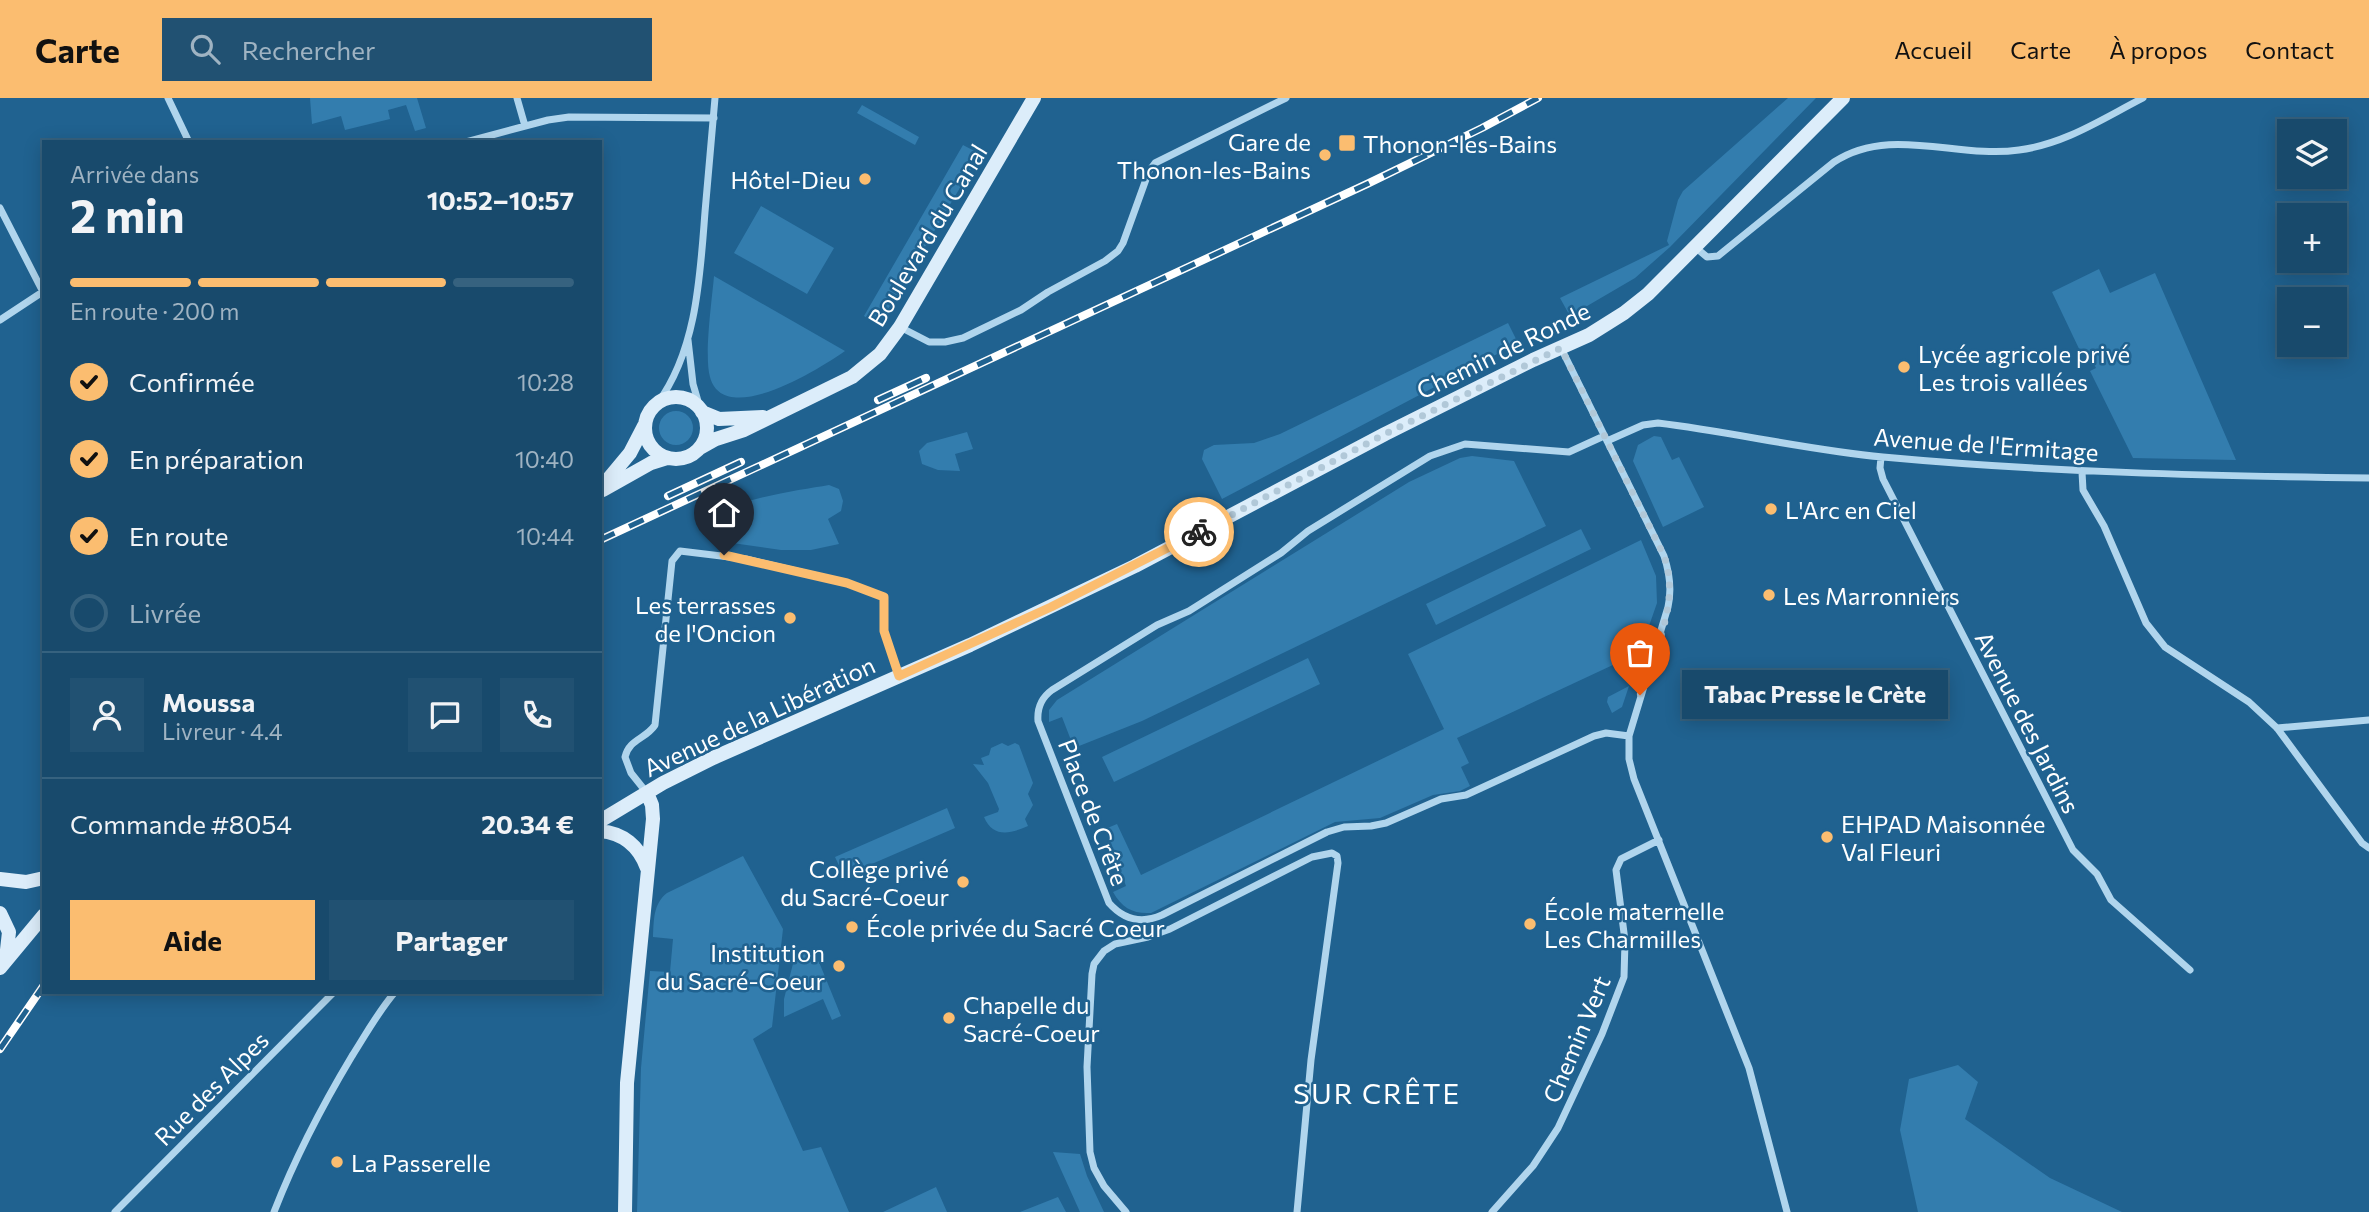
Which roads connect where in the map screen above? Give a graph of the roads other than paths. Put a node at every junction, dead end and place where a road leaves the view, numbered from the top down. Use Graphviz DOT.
graph roads {
  1 [pos="168,98"];
  2 [pos="517,98"];
  3 [pos="715,98"];
  4 [pos="1034,98"];
  5 [pos="1286,98"];
  6 [pos="1843,98"];
  7 [pos="2143,98"];
  8 [pos="714,118"];
  9 [pos="525,126"];
  10 [pos="188,140"];
  11 [pos="473,140"];
  12 [pos="0,208"];
  13 [pos="1695,247"];
  14 [pos="42,290"];
  15 [pos="42,293"];
  16 [pos="0,320"];
  17 [pos="900,327"];
  18 [pos="688,339"];
  19 [pos="1561,348"];
  20 [pos="657,404"];
  21 [pos="701,410"];
  22 [pos="767,417"];
  23 [pos="645,425"];
  24 [pos="1605,439"];
  25 [pos="700,448"];
  26 [pos="1881,457"];
  27 [pos="667,458"];
  28 [pos="2082,472"];
  29 [pos="2369,478"];
  30 [pos="602,488"];
  31 [pos="602,489"];
  32 [pos="1092,587"];
  33 [pos="899,676"];
  34 [pos="2369,720"];
  35 [pos="2277,728"];
  36 [pos="1629,736"];
  37 [pos="647,793"];
  38 [pos="602,820"];
  39 [pos="602,831"];
  40 [pos="1659,840"];
  41 [pos="2369,849"];
  42 [pos="647,868"];
  43 [pos="42,878"];
  44 [pos="0,879"];
  45 [pos="0,913"];
  46 [pos="42,917"];
  47 [pos="3,964"];
  48 [pos="2190,970"];
  49 [pos="332,994"];
  50 [pos="394,994"];
  51 [pos="115,1212"];
  52 [pos="274,1212"];
  53 [pos="625,1212"];
  54 [pos="1126,1212"];
  55 [pos="1297,1212"];
  56 [pos="1492,1212"];
  57 [pos="1787,1212"];
  1 -- 10 [label="street"];
  2 -- 9 [label="street"];
  3 -- 8 [label="street"];
  4 -- 17 [label="main road, Boulevard du Canal"];
  5 -- 17 [label="street"];
  6 -- 13 [label="main road, Chemin de Ronde"];
  7 -- 13 [label="street"];
  8 -- 9 [label="street"];
  8 -- 18 [label="street"];
  9 -- 11 [label="street"];
  12 -- 14 [label="street"];
  13 -- 19 [label="main road, Chemin de Ronde"];
  15 -- 16 [label="street"];
  17 -- 22 [label="main road, Boulevard du Canal"];
  18 -- 20 [label="street"];
  18 -- 21 [label="street"];
  19 -- 24 [label="street"];
  19 -- 32 [label="main road, Chemin de Ronde"];
  20 -- 21 [label="main road"];
  20 -- 23 [label="main road"];
  21 -- 22 [label="main road, Boulevard du Canal"];
  21 -- 25 [label="main road"];
  22 -- 25 [label="main road, Boulevard du Canal"];
  23 -- 27 [label="main road"];
  23 -- 30 [label="main road"];
  24 -- 26 [label="street, Avenue de l'Ermitage"];
  24 -- 36 [label="street"];
  24 -- 36 [label="street, Place de Crête"];
  25 -- 27 [label="main road"];
  26 -- 28 [label="street, Avenue de l'Ermitage"];
  26 -- 48 [label="street, Avenue des Jardins"];
  27 -- 31 [label="main road"];
  28 -- 29 [label="street, Avenue de l'Ermitage"];
  28 -- 35 [label="street"];
  32 -- 33 [label="main road, Avenue de la Libération"];
  33 -- 37 [label="main road, Avenue de la Libération"];
  33 -- 37 [label="street"];
  34 -- 35 [label="street"];
  35 -- 41 [label="street"];
  36 -- 40 [label="street"];
  37 -- 38 [label="main road, Avenue de la Libération"];
  37 -- 42 [label="main road"];
  39 -- 42 [label="main road"];
  40 -- 56 [label="street, Chemin Vert"];
  40 -- 57 [label="street"];
  42 -- 53 [label="main road"];
  43 -- 44 [label="main road"];
  45 -- 47 [label="main road"];
  46 -- 47 [label="main road"];
  49 -- 51 [label="street, Rue des Alpes"];
  50 -- 52 [label="street"];
  54 -- 55 [label="street"];
}
